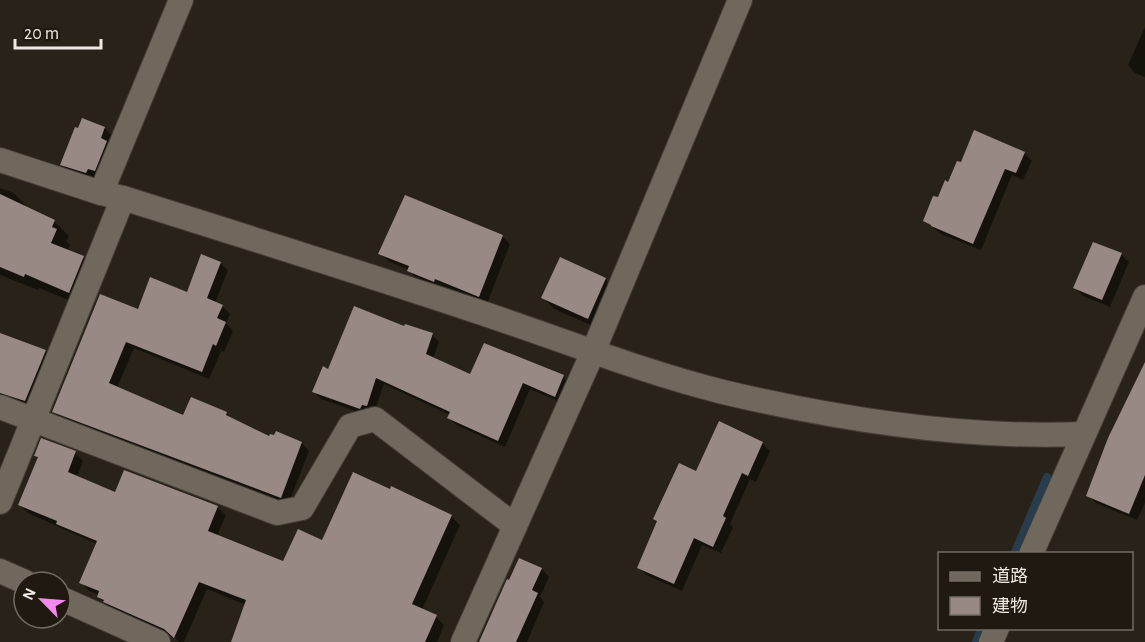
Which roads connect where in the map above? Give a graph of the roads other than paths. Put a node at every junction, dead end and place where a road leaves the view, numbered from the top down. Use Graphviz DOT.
graph roads {
  1 [pos="181,0"];
  2 [pos="740,0"];
  3 [pos="0,160"];
  4 [pos="112,196"];
  5 [pos="1145,297"];
  6 [pos="593,352"];
  7 [pos="0,407"];
  8 [pos="34,420"];
  9 [pos="1084,434"];
  10 [pos="0,502"];
  11 [pos="515,526"];
  12 [pos="1032,552"];
  13 [pos="72,603"];
  14 [pos="158,642"];
  15 [pos="463,642"];
  1 -- 4 [label="street"];
  2 -- 6 [label="street"];
  3 -- 4 [label="street"];
  4 -- 6 [label="street"];
  4 -- 8 [label="street"];
  5 -- 9 [label="street"];
  6 -- 9 [label="street"];
  6 -- 11 [label="street"];
  7 -- 8 [label="street"];
  8 -- 10 [label="street"];
  8 -- 11 [label="street"];
  9 -- 12 [label="street"];
  11 -- 15 [label="street"];
  13 -- 14 [label="street"];
}
